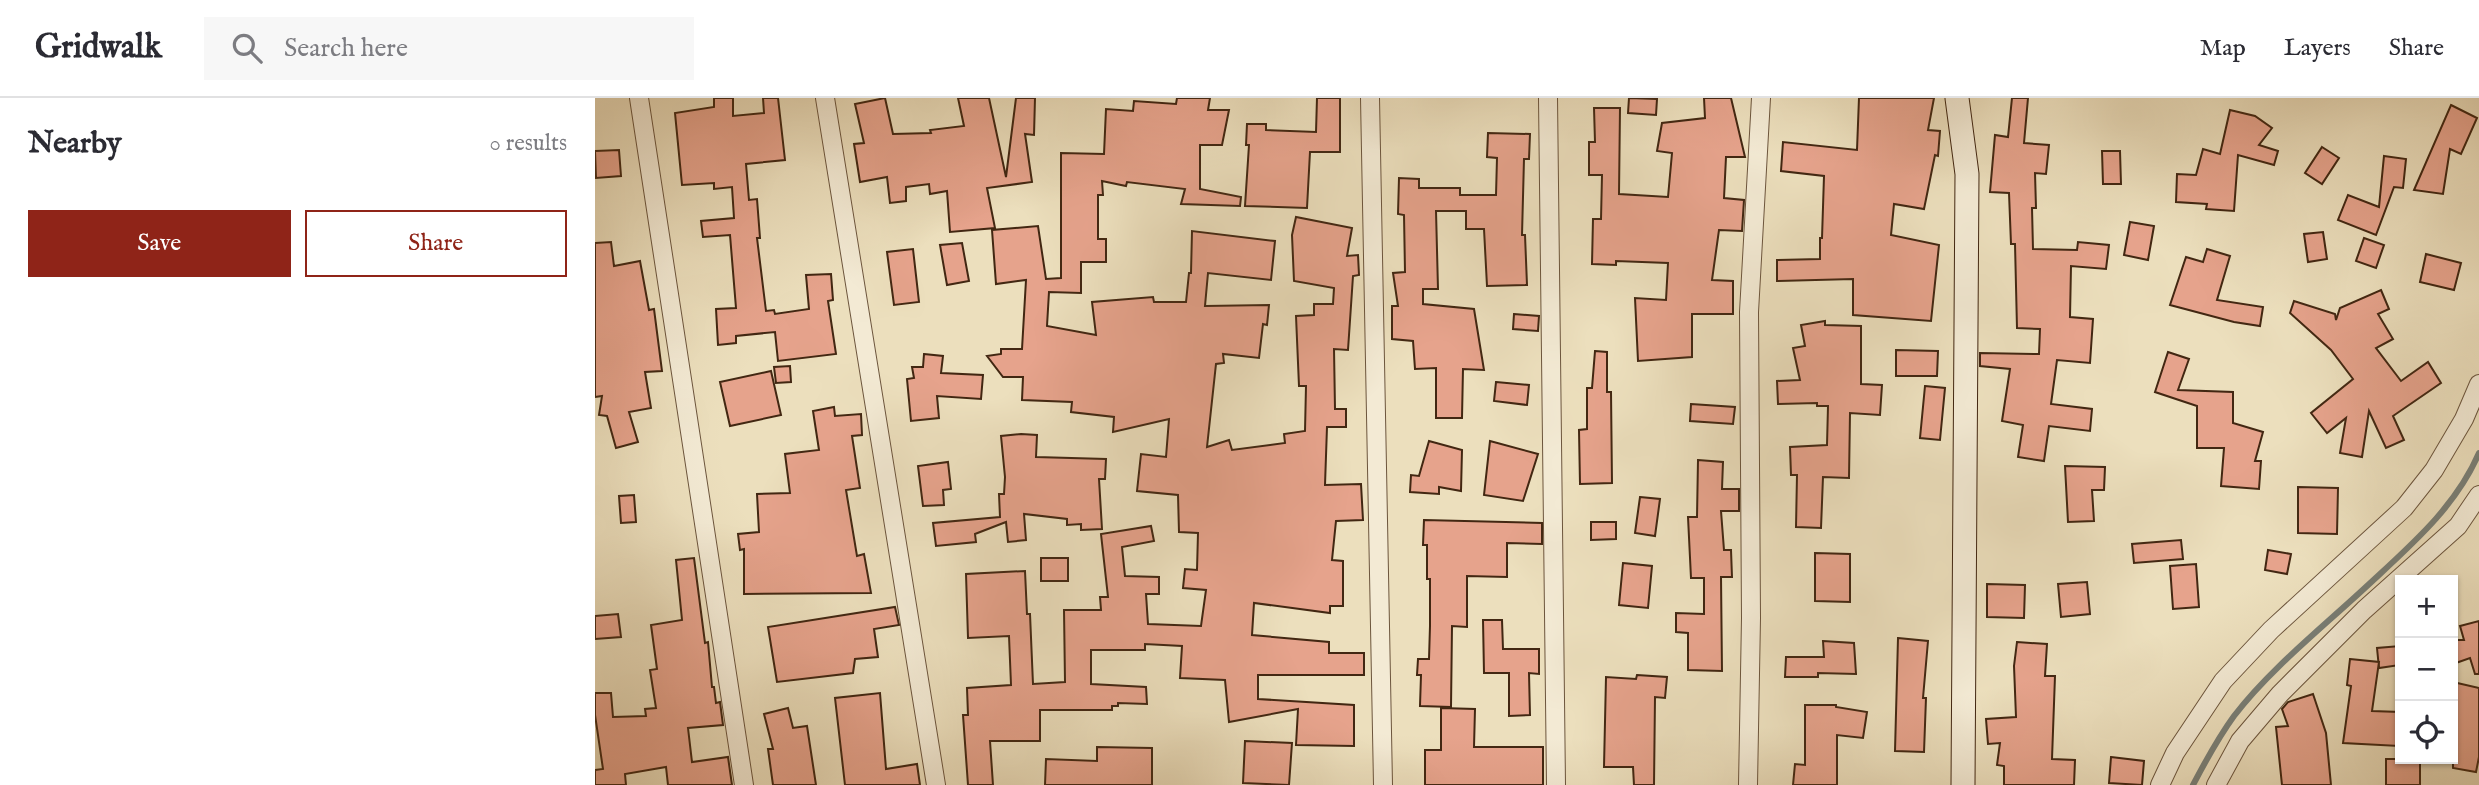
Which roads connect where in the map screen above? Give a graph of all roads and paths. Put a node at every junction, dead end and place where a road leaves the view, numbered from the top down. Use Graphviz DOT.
graph roads {
  1 [pos="639,98"];
  2 [pos="825,98"];
  3 [pos="1370,98"];
  4 [pos="1548,98"];
  5 [pos="1761,98"];
  6 [pos="1957,98"];
  7 [pos="2479,384"];
  8 [pos="2479,495"];
  9 [pos="744,785"];
  10 [pos="936,785"];
  11 [pos="1383,785"];
  12 [pos="1556,785"];
  13 [pos="1748,785"];
  14 [pos="1963,785"];
  15 [pos="2160,785"];
  16 [pos="2216,785"];
  1 -- 9 [label="street"];
  2 -- 10 [label="street"];
  3 -- 11 [label="street"];
  4 -- 12 [label="street"];
  5 -- 13 [label="street"];
  6 -- 14 [label="street"];
  7 -- 15 [label="street"];
  8 -- 16 [label="street"];
}
